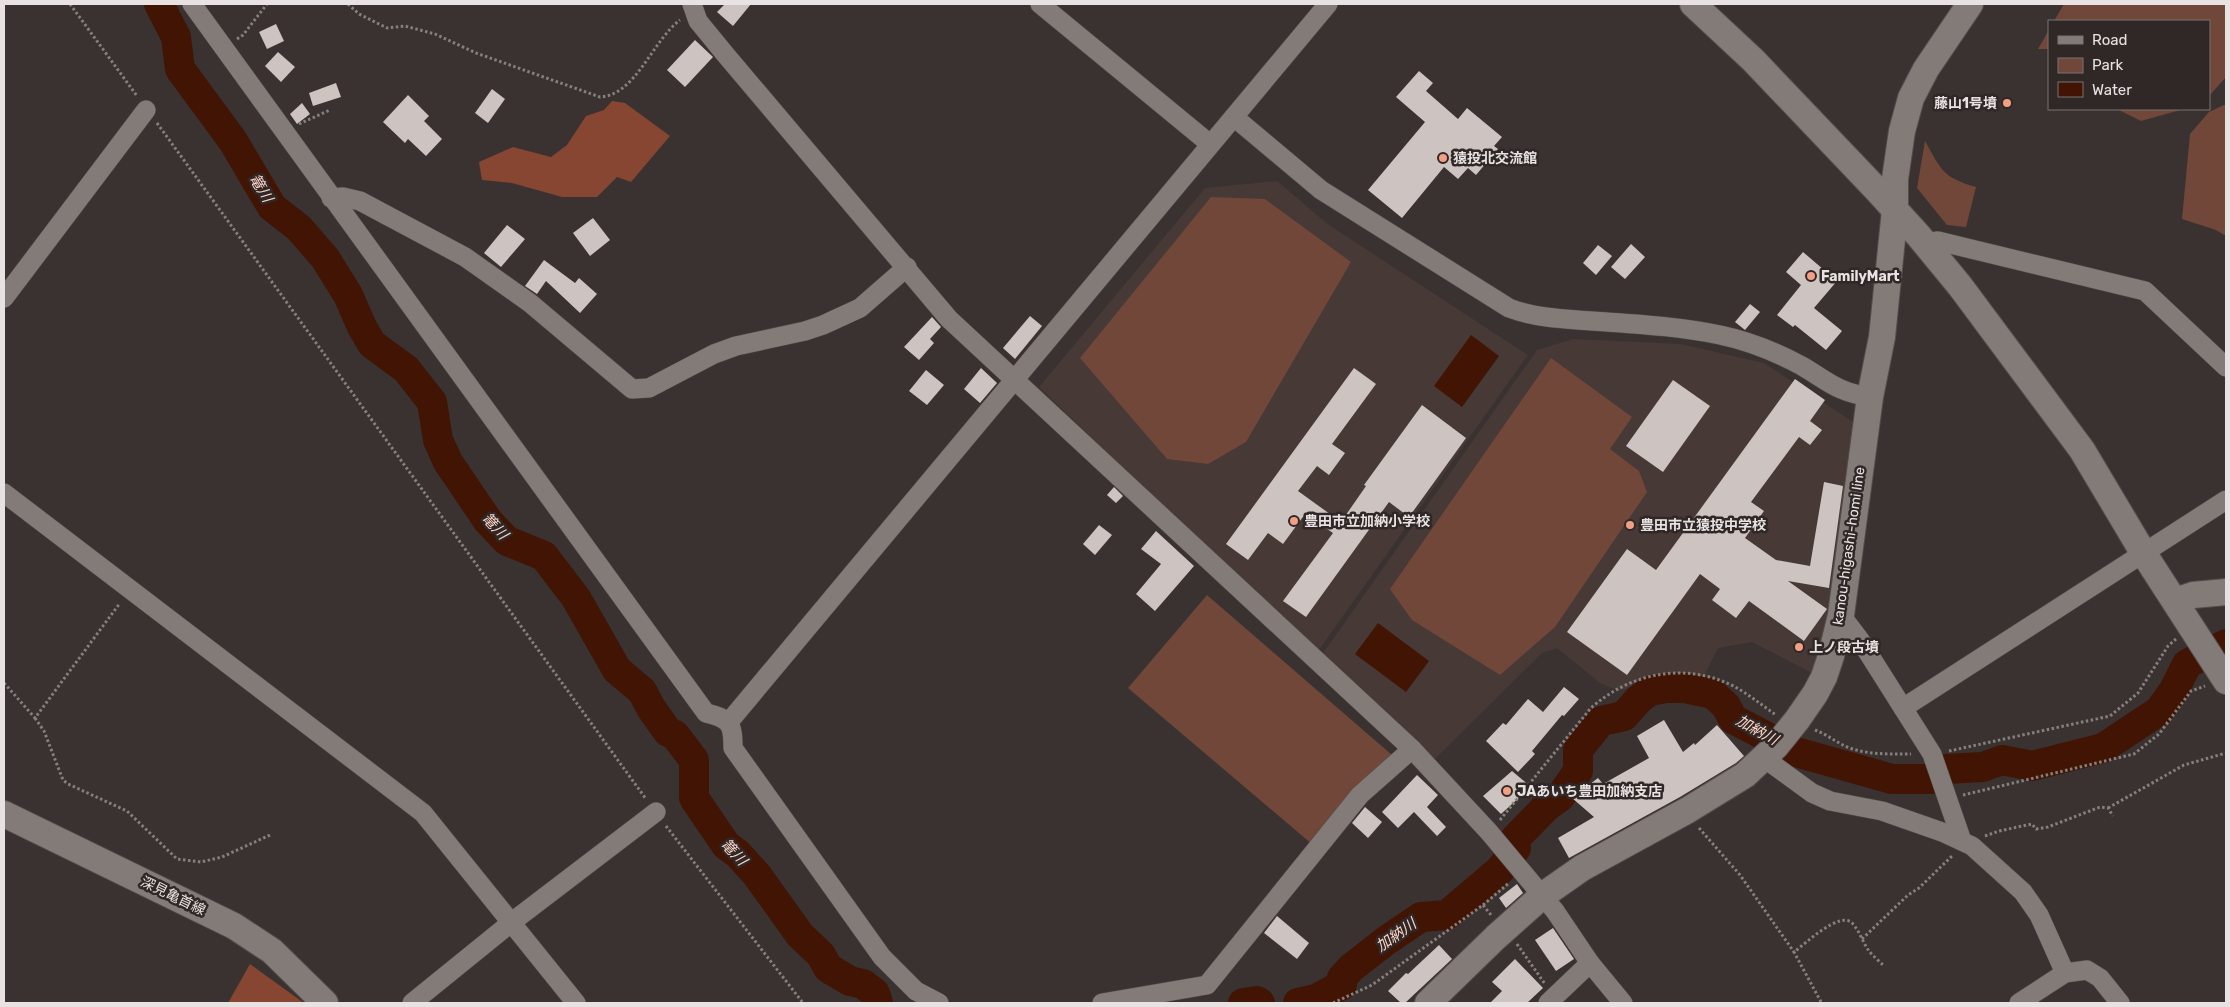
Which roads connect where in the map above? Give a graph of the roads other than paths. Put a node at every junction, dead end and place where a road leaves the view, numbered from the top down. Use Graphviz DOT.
graph roads {
  1 [pos="192,4"];
  2 [pos="1040,4"];
  3 [pos="1328,4"];
  4 [pos="1693,4"];
  5 [pos="1970,4"];
  6 [pos="693,8"];
  7 [pos="146,110"];
  8 [pos="1234,117"];
  9 [pos="1210,144"];
  10 [pos="331,198"];
  11 [pos="1895,210"];
  12 [pos="1924,243"];
  13 [pos="907,267"];
  14 [pos="4,298"];
  15 [pos="2226,367"];
  16 [pos="1014,379"];
  17 [pos="1870,397"];
  18 [pos="4,493"];
  19 [pos="2226,500"];
  20 [pos="2144,554"];
  21 [pos="2226,592"];
  22 [pos="2175,601"];
  23 [pos="1841,615"];
  24 [pos="2223,675"];
  25 [pos="1903,708"];
  26 [pos="728,723"];
  27 [pos="1412,749"];
  28 [pos="1768,755"];
  29 [pos="656,812"];
  30 [pos="4,814"];
  31 [pos="1967,844"];
  32 [pos="1542,896"];
  33 [pos="512,922"];
  34 [pos="1590,963"];
  35 [pos="2065,973"];
  36 [pos="1148,1001"];
  37 [pos="325,1003"];
  38 [pos="412,1003"];
  39 [pos="576,1003"];
  40 [pos="939,1003"];
  41 [pos="1102,1003"];
  42 [pos="1428,1003"];
  43 [pos="1548,1003"];
  44 [pos="1623,1003"];
  45 [pos="2019,1003"];
  46 [pos="2120,1003"];
  1 -- 10 [label="street"];
  2 -- 9 [label="street"];
  3 -- 8 [label="street"];
  4 -- 11 [label="main road"];
  5 -- 11 [label="main road, kanou-higashi-homi line"];
  6 -- 13 [label="street"];
  7 -- 14 [label="street"];
  8 -- 9 [label="street"];
  8 -- 17 [label="street"];
  9 -- 16 [label="street"];
  10 -- 13 [label="street"];
  10 -- 26 [label="street"];
  11 -- 12 [label="main road"];
  11 -- 17 [label="main road, kanou-higashi-homi line"];
  12 -- 15 [label="street"];
  12 -- 20 [label="main road"];
  13 -- 16 [label="street"];
  16 -- 26 [label="street"];
  16 -- 27 [label="street"];
  17 -- 23 [label="main road, kanou-higashi-homi line"];
  18 -- 33 [label="street"];
  19 -- 20 [label="street"];
  20 -- 22 [label="main road"];
  20 -- 25 [label="street"];
  21 -- 22 [label="main road"];
  22 -- 24 [label="main road"];
  23 -- 25 [label="street"];
  23 -- 28 [label="main road, kanou-higashi-homi line"];
  25 -- 31 [label="street"];
  26 -- 40 [label="street"];
  27 -- 32 [label="street"];
  27 -- 36 [label="street"];
  28 -- 31 [label="street"];
  28 -- 32 [label="main road, kanou-higashi-homi line"];
  29 -- 33 [label="street"];
  30 -- 37 [label="main road, 深見亀首線"];
  31 -- 35 [label="street"];
  32 -- 34 [label="street"];
  32 -- 42 [label="main road, kanou-higashi-homi line"];
  33 -- 38 [label="street"];
  33 -- 39 [label="street"];
  34 -- 43 [label="street"];
  34 -- 44 [label="street"];
  35 -- 45 [label="street"];
  35 -- 46 [label="street"];
  36 -- 41 [label="street"];
}
